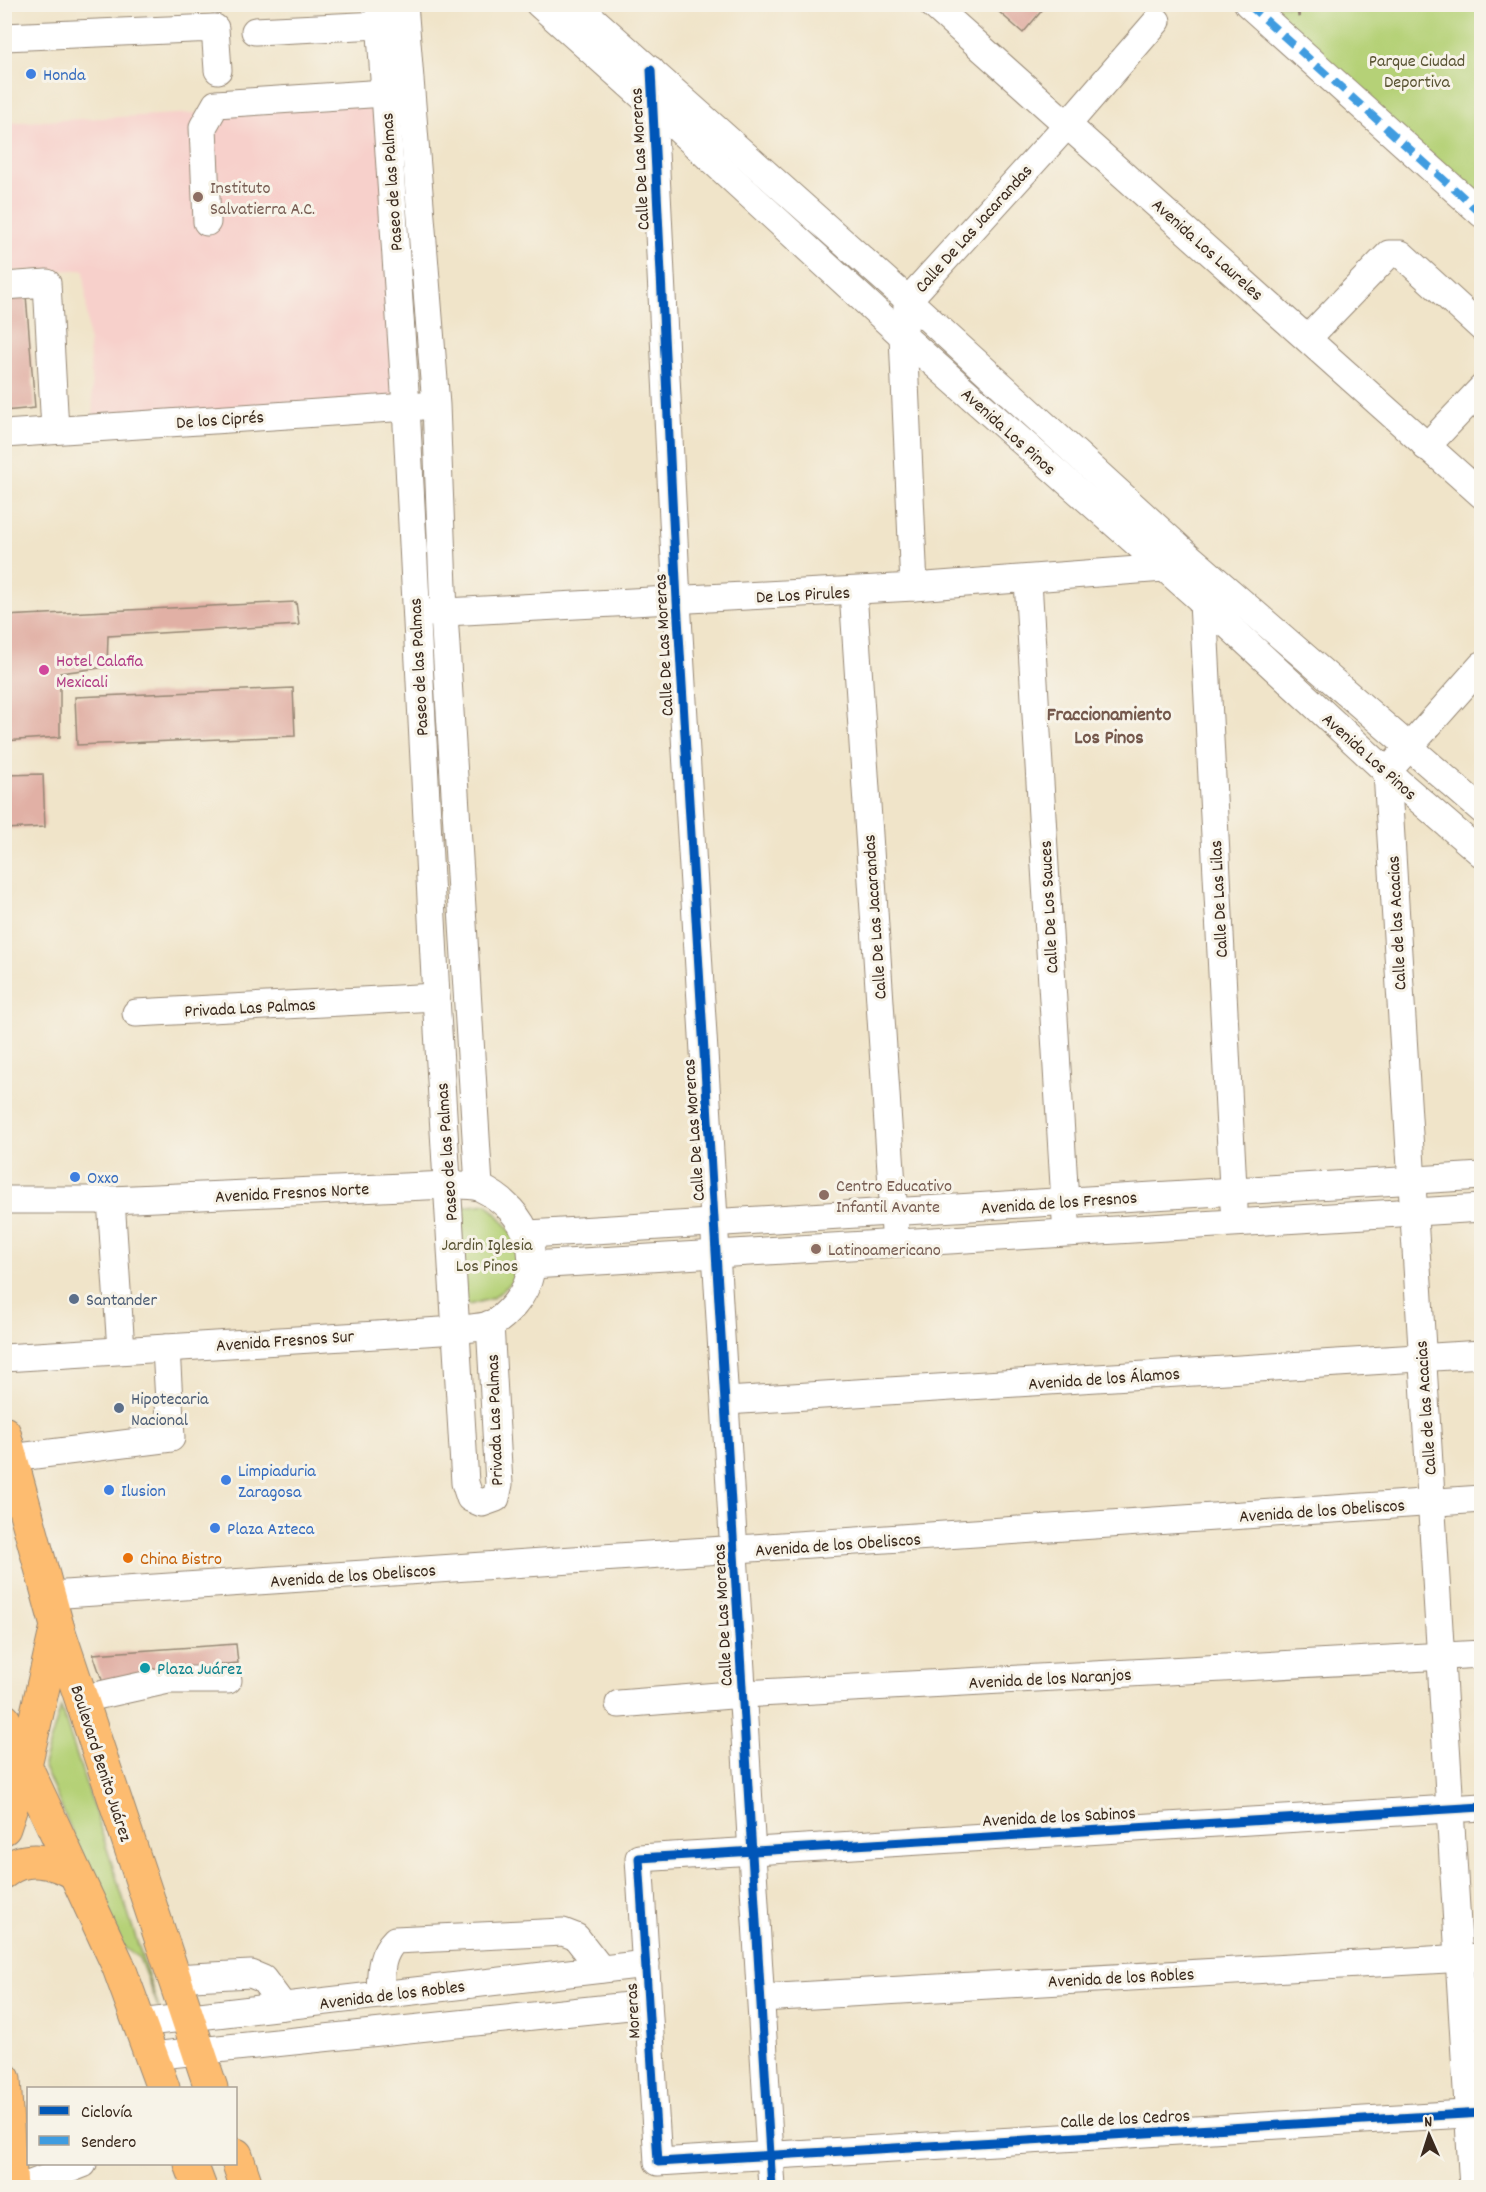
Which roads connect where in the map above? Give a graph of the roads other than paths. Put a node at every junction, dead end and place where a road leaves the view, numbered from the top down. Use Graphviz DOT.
graph roads {
  1 [pos="404,4"];
  2 [pos="538,4"];
  3 [pos="576,4"];
  4 [pos="932,4"];
  5 [pos="1248,4"];
  6 [pos="380,15"];
  7 [pos="1157,21"];
  8 [pos="255,31"];
  9 [pos="4,37"];
  10 [pos="218,70"];
  11 [pos="651,70"];
  12 [pos="385,93"];
  13 [pos="653,106"];
  14 [pos="1067,125"];
  15 [pos="1482,214"];
  16 [pos="207,222"];
  17 [pos="4,286"];
  18 [pos="908,300"];
  19 [pos="1482,328"];
  20 [pos="903,336"];
  21 [pos="1308,338"];
  22 [pos="1482,388"];
  23 [pos="436,405"];
  24 [pos="406,406"];
  25 [pos="55,430"];
  26 [pos="4,434"];
  27 [pos="1426,447"];
  28 [pos="1482,495"];
  29 [pos="1175,561"];
  30 [pos="1028,580"];
  31 [pos="914,587"];
  32 [pos="853,591"];
  33 [pos="1210,591"];
  34 [pos="676,601"];
  35 [pos="415,613"];
  36 [pos="444,613"];
  37 [pos="1482,665"];
  38 [pos="1410,746"];
  39 [pos="1387,772"];
  40 [pos="1482,810"];
  41 [pos="1482,854"];
  42 [pos="436,997"];
  43 [pos="136,1013"];
  44 [pos="1482,1176"];
  45 [pos="1411,1179"];
  46 [pos="448,1185"];
  47 [pos="478,1186"];
  48 [pos="1233,1190"];
  49 [pos="4,1200"];
  50 [pos="111,1200"];
  51 [pos="1065,1202"];
  52 [pos="1482,1208"];
  53 [pos="893,1212"];
  54 [pos="1413,1212"];
  55 [pos="715,1223"];
  56 [pos="1235,1223"];
  57 [pos="1067,1233"];
  58 [pos="529,1234"];
  59 [pos="895,1244"];
  60 [pos="717,1256"];
  61 [pos="532,1265"];
  62 [pos="490,1324"];
  63 [pos="457,1330"];
  64 [pos="166,1348"];
  65 [pos="121,1350"];
  66 [pos="1482,1354"];
  67 [pos="4,1358"];
  68 [pos="1421,1358"];
  69 [pos="726,1401"];
  70 [pos="8,1446"];
  71 [pos="1482,1499"];
  72 [pos="1431,1502"];
  73 [pos="735,1551"];
  74 [pos="50,1595"];
  75 [pos="57,1626"];
  76 [pos="1482,1654"];
  77 [pos="1440,1656"];
  78 [pos="228,1680"];
  79 [pos="743,1694"];
  80 [pos="82,1700"];
  81 [pos="619,1704"];
  82 [pos="4,1720"];
  83 [pos="25,1765"];
  84 [pos="1482,1807"];
  85 [pos="1450,1809"];
  86 [pos="4,1828"];
  87 [pos="753,1851"];
  88 [pos="639,1858"];
  89 [pos="4,1872"];
  90 [pos="75,1873"];
  91 [pos="1470,1957"];
  92 [pos="646,1964"];
  93 [pos="601,1969"];
  94 [pos="173,1978"];
  95 [pos="380,1995"];
  96 [pos="761,1998"];
  97 [pos="648,2004"];
  98 [pos="284,2006"];
  99 [pos="186,2018"];
  100 [pos="139,2023"];
  101 [pos="197,2050"];
  102 [pos="151,2056"];
  103 [pos="4,2079"];
  104 [pos="163,2087"];
  105 [pos="211,2087"];
  106 [pos="1475,2114"];
  107 [pos="770,2155"];
  108 [pos="237,2158"];
  109 [pos="658,2162"];
  110 [pos="78,2165"];
  111 [pos="192,2165"];
  112 [pos="10,2187"];
  113 [pos="20,2187"];
  114 [pos="200,2187"];
  115 [pos="248,2187"];
  116 [pos="772,2187"];
  117 [pos="1473,2187"];
  1 -- 23 [label="street, Paseo de las Palmas"];
  2 -- 13 [label="street, Avenida Los Pinos"];
  3 -- 11 [label="street, Avenida Los Pinos"];
  4 -- 14 [label="street, Avenida Los Laureles"];
  5 -- 15 [label="street"];
  6 -- 8 [label="street"];
  6 -- 12 [label="street, Paseo de las Palmas"];
  7 -- 14 [label="street, Calle De Las Jacarandas"];
  9 -- 10 [label="street"];
  11 -- 13 [label="street, Calle De Las Moreras"];
  11 -- 18 [label="street, Avenida Los Pinos"];
  12 -- 16 [label="street"];
  12 -- 24 [label="street, Paseo de las Palmas"];
  13 -- 20 [label="street, Avenida Los Pinos"];
  13 -- 34 [label="street, Calle De Las Moreras"];
  14 -- 18 [label="street, Calle De Las Jacarandas"];
  14 -- 21 [label="street, Avenida Los Laureles"];
  17 -- 25 [label="street"];
  18 -- 20 [label="street, Calle De Las Jacarandas"];
  18 -- 29 [label="street, Avenida Los Pinos"];
  19 -- 21 [label="street"];
  20 -- 29 [label="street, Avenida Los Pinos"];
  20 -- 31 [label="street, Calle De Las Jacarandas"];
  21 -- 27 [label="street, Avenida Los Laureles"];
  22 -- 27 [label="street"];
  23 -- 24 [label="street, De los Ciprés"];
  23 -- 36 [label="street, Paseo de las Palmas"];
  24 -- 25 [label="street, De los Ciprés"];
  24 -- 35 [label="street, Paseo de las Palmas"];
  25 -- 26 [label="street, De los Ciprés"];
  27 -- 28 [label="street, Avenida Los Laureles"];
  29 -- 30 [label="street, De Los Pirules"];
  29 -- 33 [label="street, Avenida Los Pinos"];
  30 -- 31 [label="street, De Los Pirules"];
  30 -- 51 [label="street, Calle De Los Sauces"];
  31 -- 32 [label="street, De Los Pirules"];
  32 -- 34 [label="street, De Los Pirules"];
  32 -- 53 [label="street, Calle De Las Jacarandas"];
  33 -- 38 [label="street, Avenida Los Pinos"];
  33 -- 39 [label="street, Avenida Los Pinos"];
  33 -- 48 [label="street, Calle De Las Lilas"];
  34 -- 36 [label="street, De Los Pirules"];
  34 -- 55 [label="street, Calle De Las Moreras"];
  35 -- 36 [label="street, De Los Pirules"];
  35 -- 42 [label="street, Paseo de las Palmas"];
  36 -- 47 [label="street, Paseo de las Palmas"];
  37 -- 38 [label="street"];
  38 -- 39 [label="street"];
  38 -- 40 [label="street, Avenida Los Pinos"];
  39 -- 41 [label="street, Avenida Los Pinos"];
  39 -- 45 [label="street, Calle de las Acacias"];
  42 -- 43 [label="street, Privada Las Palmas"];
  42 -- 46 [label="street, Paseo de las Palmas"];
  44 -- 45 [label="street, Avenida de los Fresnos"];
  45 -- 48 [label="street, Avenida de los Fresnos"];
  45 -- 54 [label="street, Calle de las Acacias"];
  46 -- 47 [label="street, Avenida Fresnos Norte"];
  46 -- 50 [label="street, Avenida Fresnos Norte"];
  46 -- 63 [label="street, Paseo de las Palmas"];
  47 -- 58 [label="street"];
  48 -- 51 [label="street, Avenida de los Fresnos"];
  48 -- 56 [label="street, Calle De Las Lilas"];
  49 -- 50 [label="street, Avenida Fresnos Norte"];
  50 -- 65 [label="street"];
  51 -- 53 [label="street, Avenida de los Fresnos"];
  51 -- 57 [label="street, Calle De Los Sauces"];
  52 -- 54 [label="street, Avenida de los Fresnos"];
  53 -- 55 [label="street, Avenida de los Fresnos"];
  53 -- 59 [label="street, Calle De Las Jacarandas"];
  54 -- 56 [label="street, Avenida de los Fresnos"];
  54 -- 68 [label="street, Calle de las Acacias"];
  55 -- 58 [label="street, Avenida de los Fresnos"];
  55 -- 60 [label="street, Calle De Las Moreras"];
  56 -- 57 [label="street, Avenida de los Fresnos"];
  57 -- 59 [label="street, Avenida de los Fresnos"];
  58 -- 61 [label="street"];
  59 -- 60 [label="street, Avenida de los Fresnos"];
  60 -- 61 [label="street, Avenida de los Fresnos"];
  60 -- 69 [label="street, Calle De Las Moreras"];
  61 -- 62 [label="street, Avenida Fresnos Sur"];
  62 -- 63 [label="street, Avenida Fresnos Sur"];
  62 -- 63 [label="street, Privada Las Palmas"];
  63 -- 64 [label="street, Avenida Fresnos Sur"];
  64 -- 65 [label="street, Avenida Fresnos Sur"];
  64 -- 70 [label="street"];
  65 -- 67 [label="street, Avenida Fresnos Sur"];
  66 -- 68 [label="street, Avenida de los Álamos"];
  68 -- 69 [label="street, Avenida de los Álamos"];
  68 -- 72 [label="street, Calle de las Acacias"];
  69 -- 73 [label="street, Calle De Las Moreras"];
  70 -- 74 [label="main road, Boulevard Benito Juárez"];
  71 -- 72 [label="street, Avenida de los Obeliscos"];
  72 -- 73 [label="street, Avenida de los Obeliscos"];
  72 -- 77 [label="street, Calle de las Acacias"];
  73 -- 74 [label="street, Avenida de los Obeliscos"];
  73 -- 79 [label="street, Calle De Las Moreras"];
  74 -- 75 [label="main road, Boulevard Benito Juárez"];
  75 -- 80 [label="main road, Boulevard Benito Juárez"];
  75 -- 83 [label="main road"];
  76 -- 77 [label="street, Avenida de los Naranjos"];
  77 -- 79 [label="street, Avenida de los Naranjos"];
  77 -- 85 [label="street, Calle de las Acacias"];
  78 -- 80 [label="street"];
  79 -- 81 [label="street, Avenida de los Naranjos"];
  79 -- 87 [label="street, Calle De Las Moreras"];
  80 -- 94 [label="main road, Boulevard Benito Juárez"];
  82 -- 83 [label="main road"];
  83 -- 86 [label="main road"];
  83 -- 90 [label="main road"];
  84 -- 85 [label="street, Avenida de los Sabinos"];
  85 -- 87 [label="street, Avenida de los Sabinos"];
  85 -- 91 [label="street, Calle de las Acacias"];
  87 -- 88 [label="street, Avenida de los Sabinos"];
  87 -- 96 [label="street, Calle De Las Moreras"];
  88 -- 92 [label="street, Moreras"];
  89 -- 90 [label="main road"];
  90 -- 100 [label="main road"];
  91 -- 96 [label="street, Avenida de los Robles"];
  91 -- 106 [label="street, Calle de las Acacias"];
  92 -- 93 [label="street, Avenida de los Robles"];
  92 -- 97 [label="street, Moreras"];
  93 -- 95 [label="street, Avenida de los Robles"];
  93 -- 95 [label="street"];
  94 -- 98 [label="street"];
  94 -- 99 [label="main road, Boulevard Benito Juárez"];
  95 -- 98 [label="street, Avenida de los Robles"];
  96 -- 107 [label="street, Calle De Las Moreras"];
  97 -- 101 [label="street, Avenida de los Robles"];
  97 -- 109 [label="street, Moreras"];
  98 -- 99 [label="street, Avenida de los Robles"];
  99 -- 100 [label="street, Avenida de los Robles"];
  99 -- 101 [label="main road, Boulevard Benito Juárez"];
  100 -- 102 [label="main road"];
  101 -- 102 [label="street, Avenida de los Robles"];
  101 -- 105 [label="main road, Boulevard Benito Juárez"];
  102 -- 104 [label="main road"];
  103 -- 112 [label="main road"];
  106 -- 107 [label="street, Calle de los Cedros"];
  106 -- 117 [label="street, Calle de las Acacias"];
  107 -- 109 [label="street, Calle de los Cedros"];
  107 -- 116 [label="street, Calle De Las Moreras"];
  108 -- 115 [label="main road"];
  110 -- 113 [label="street"];
  111 -- 114 [label="main road"];
}
